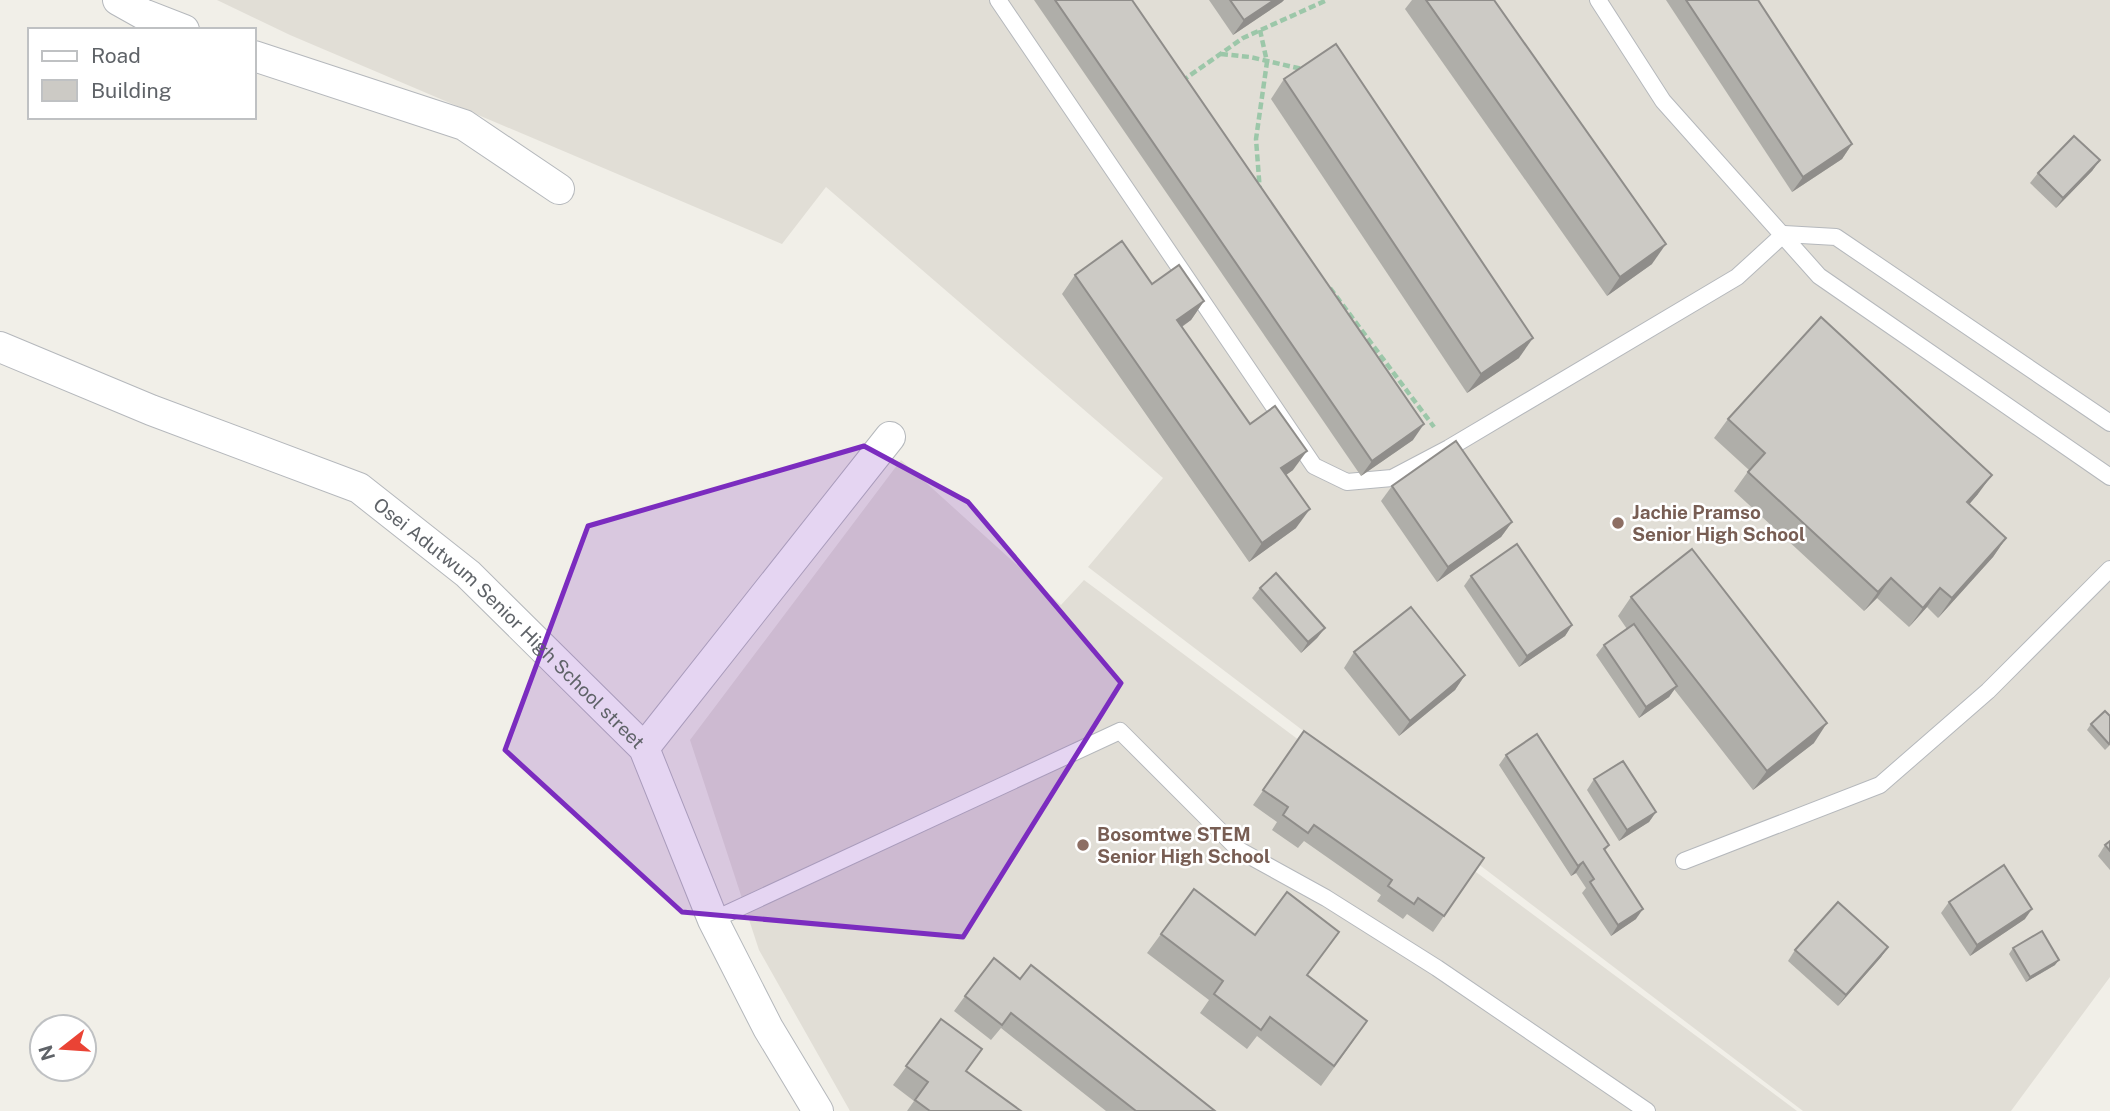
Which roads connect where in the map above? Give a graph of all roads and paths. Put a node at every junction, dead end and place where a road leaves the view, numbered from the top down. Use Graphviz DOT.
graph roads {
  1 [pos="118,0"];
  2 [pos="998,0"];
  3 [pos="1327,0"];
  4 [pos="1598,0"];
  5 [pos="179,28"];
  6 [pos="1260,30"];
  7 [pos="1220,54"];
  8 [pos="256,57"];
  9 [pos="1267,62"];
  10 [pos="1302,69"];
  11 [pos="1177,85"];
  12 [pos="1252,185"];
  13 [pos="559,189"];
  14 [pos="1784,234"];
  15 [pos="1326,284"];
  16 [pos="0,348"];
  17 [pos="2110,423"];
  18 [pos="890,437"];
  19 [pos="1450,448"];
  20 [pos="2110,477"];
  21 [pos="2110,569"];
  22 [pos="644,748"];
  23 [pos="1684,861"];
  24 [pos="713,920"];
  25 [pos="818,1111"];
  26 [pos="1647,1111"];
  1 -- 5 [label="street"];
  2 -- 19 [label="lane"];
  3 -- 6 [label="path"];
  4 -- 14 [label="lane"];
  6 -- 7 [label="path"];
  6 -- 9 [label="path"];
  7 -- 9 [label="path"];
  7 -- 11 [label="path"];
  8 -- 13 [label="street"];
  9 -- 10 [label="path"];
  9 -- 12 [label="path"];
  14 -- 17 [label="lane"];
  14 -- 19 [label="lane"];
  14 -- 20 [label="lane"];
  15 -- 19 [label="path"];
  16 -- 22 [label="street, Osei Adutwum Senior High School street"];
  18 -- 22 [label="street"];
  21 -- 23 [label="lane"];
  22 -- 24 [label="street, Osei Adutwum Senior High School street"];
  24 -- 25 [label="street, Osei Adutwum Senior High School street"];
  24 -- 26 [label="lane"];
}
